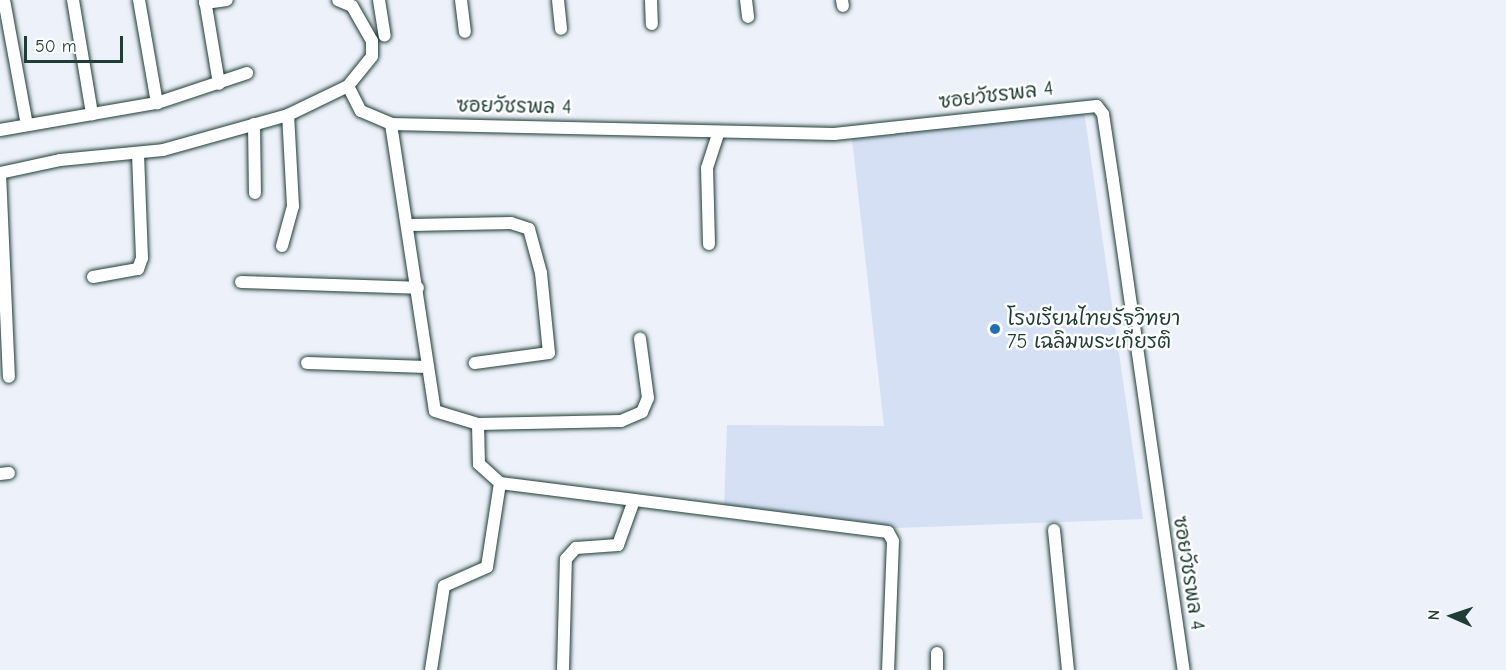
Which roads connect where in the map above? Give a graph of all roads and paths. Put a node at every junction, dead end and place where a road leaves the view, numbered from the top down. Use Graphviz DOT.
graph roads {
  1 [pos="4,0"];
  2 [pos="73,0"];
  3 [pos="139,0"];
  4 [pos="227,0"];
  5 [pos="338,0"];
  6 [pos="379,0"];
  7 [pos="461,0"];
  8 [pos="558,0"];
  9 [pos="651,0"];
  10 [pos="746,0"];
  11 [pos="205,2"];
  12 [pos="748,17"];
  13 [pos="652,24"];
  14 [pos="561,29"];
  15 [pos="465,32"];
  16 [pos="386,36"];
  17 [pos="247,74"];
  18 [pos="219,84"];
  19 [pos="348,86"];
  20 [pos="157,102"];
  21 [pos="92,114"];
  22 [pos="288,115"];
  23 [pos="254,124"];
  24 [pos="391,124"];
  25 [pos="27,125"];
  26 [pos="0,130"];
  27 [pos="719,132"];
  28 [pos="138,153"];
  29 [pos="0,173"];
  30 [pos="255,193"];
  31 [pos="411,225"];
  32 [pos="709,244"];
  33 [pos="282,246"];
  34 [pos="93,277"];
  35 [pos="241,282"];
  36 [pos="418,288"];
  37 [pos="640,339"];
  38 [pos="307,363"];
  39 [pos="475,363"];
  40 [pos="428,367"];
  41 [pos="9,377"];
  42 [pos="478,424"];
  43 [pos="500,483"];
  44 [pos="633,503"];
  45 [pos="1054,530"];
  46 [pos="937,652"];
  47 [pos="431,670"];
  48 [pos="562,670"];
  49 [pos="888,670"];
  50 [pos="937,670"];
  51 [pos="1068,670"];
  52 [pos="1184,670"];
  1 -- 25 [label="street"];
  2 -- 21 [label="street"];
  3 -- 20 [label="street"];
  4 -- 11 [label="street"];
  5 -- 19 [label="street"];
  6 -- 16 [label="street"];
  7 -- 15 [label="street"];
  8 -- 14 [label="street"];
  9 -- 13 [label="street"];
  10 -- 12 [label="street"];
  11 -- 18 [label="street"];
  17 -- 18 [label="street"];
  18 -- 20 [label="street"];
  19 -- 22 [label="street"];
  19 -- 24 [label="street, ซอยวัชรพล 4"];
  20 -- 21 [label="street"];
  21 -- 25 [label="street"];
  22 -- 23 [label="street"];
  22 -- 33 [label="street"];
  23 -- 28 [label="street"];
  23 -- 30 [label="street"];
  24 -- 27 [label="street, ซอยวัชรพล 4"];
  24 -- 31 [label="street"];
  25 -- 26 [label="street"];
  27 -- 32 [label="street"];
  27 -- 52 [label="street, ซอยวัชรพล 4"];
  28 -- 29 [label="street"];
  28 -- 34 [label="street"];
  29 -- 41 [label="street"];
  31 -- 36 [label="street"];
  31 -- 39 [label="street"];
  35 -- 36 [label="street"];
  36 -- 40 [label="street"];
  37 -- 42 [label="street"];
  38 -- 40 [label="street"];
  40 -- 42 [label="street"];
  42 -- 43 [label="street"];
  43 -- 44 [label="street"];
  43 -- 47 [label="street"];
  44 -- 48 [label="street"];
  44 -- 49 [label="street"];
  45 -- 51 [label="street"];
  46 -- 50 [label="street"];
}
